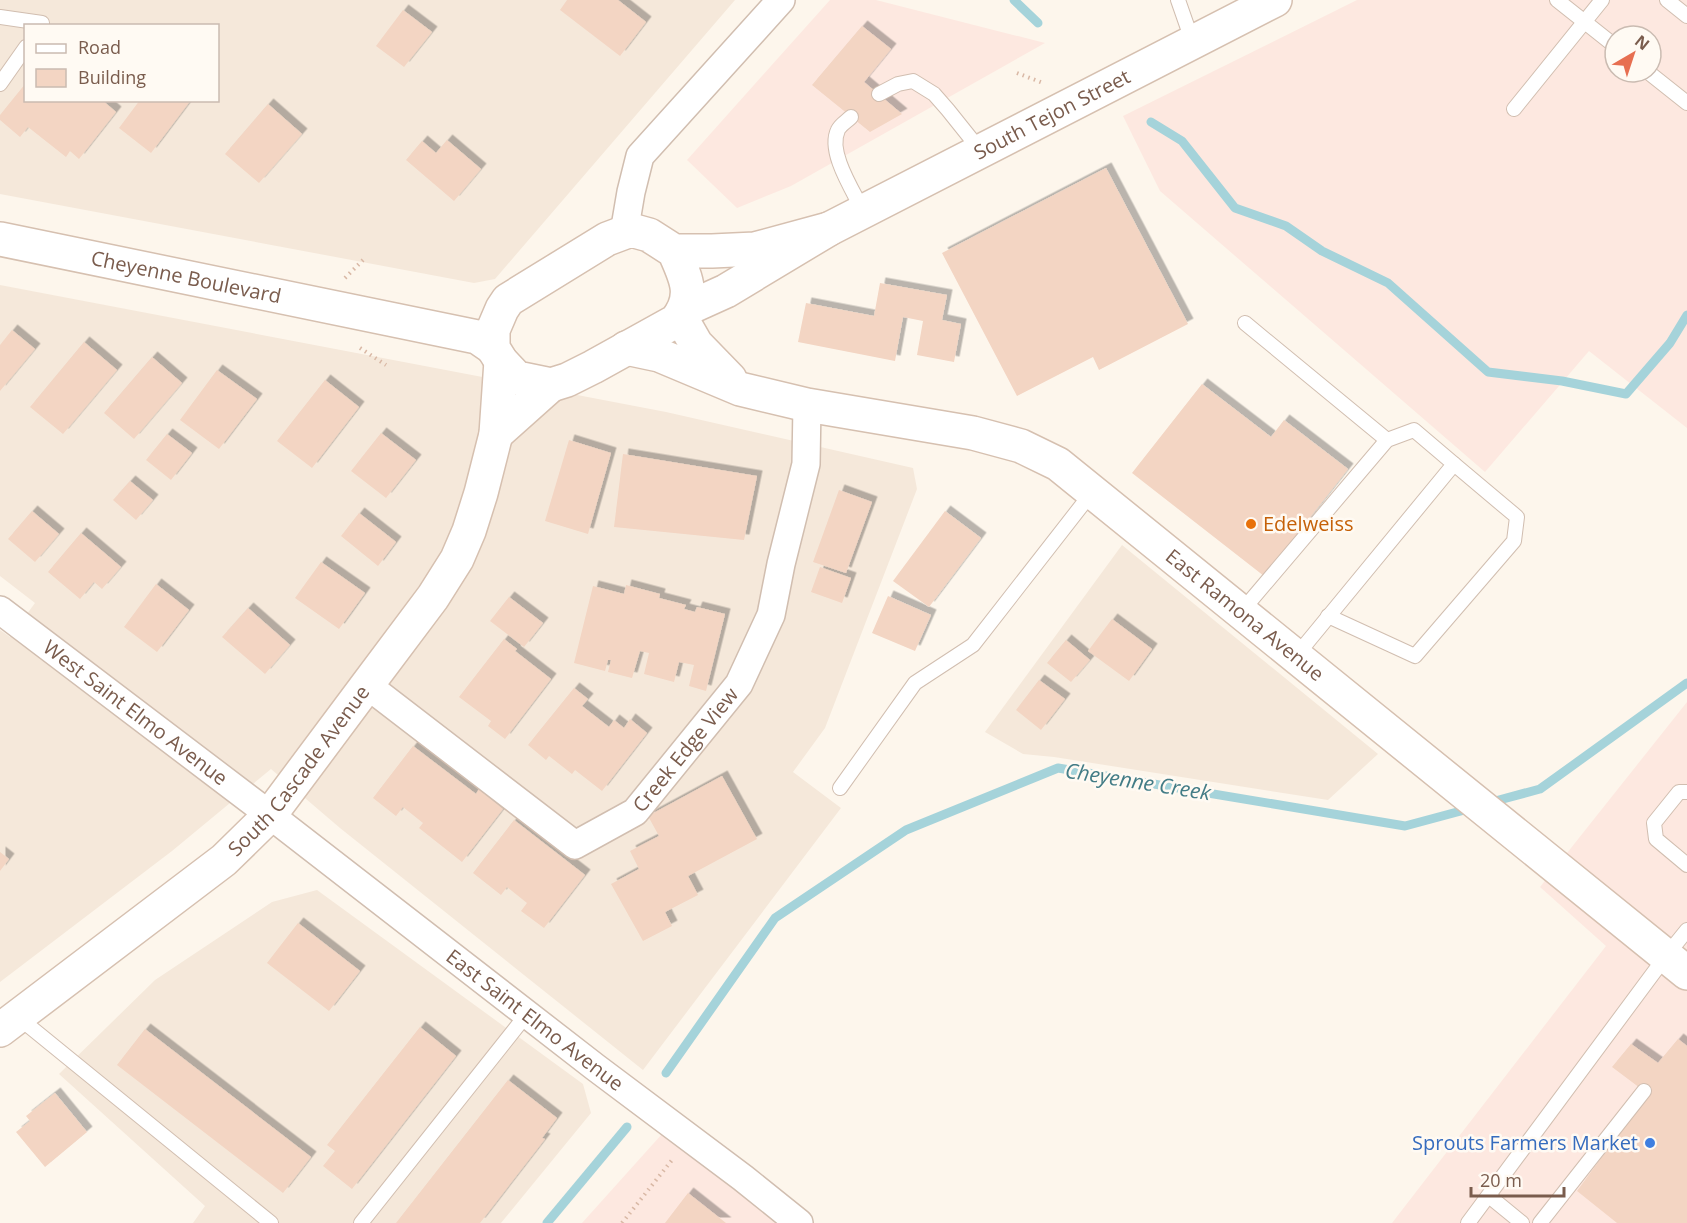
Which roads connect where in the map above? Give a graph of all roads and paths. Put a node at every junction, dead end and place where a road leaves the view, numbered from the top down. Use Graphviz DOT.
graph roads {
  1 [pos="781,0"];
  2 [pos="1178,0"];
  3 [pos="1275,0"];
  4 [pos="1557,0"];
  5 [pos="1602,0"];
  6 [pos="1667,0"];
  7 [pos="1687,16"];
  8 [pos="0,17"];
  9 [pos="1584,22"];
  10 [pos="39,24"];
  11 [pos="1603,37"];
  12 [pos="1193,43"];
  13 [pos="24,50"];
  14 [pos="0,84"];
  15 [pos="1663,84"];
  16 [pos="879,94"];
  17 [pos="1687,103"];
  18 [pos="1514,109"];
  19 [pos="851,117"];
  20 [pos="980,150"];
  21 [pos="863,212"];
  22 [pos="829,229"];
  23 [pos="624,233"];
  24 [pos="0,239"];
  25 [pos="674,251"];
  26 [pos="501,309"];
  27 [pos="682,313"];
  28 [pos="374,316"];
  29 [pos="1245,323"];
  30 [pos="626,348"];
  31 [pos="497,355"];
  32 [pos="550,385"];
  33 [pos="740,389"];
  34 [pos="807,405"];
  35 [pos="496,434"];
  36 [pos="1387,440"];
  37 [pos="1454,464"];
  38 [pos="1093,491"];
  39 [pos="0,610"];
  40 [pos="1241,612"];
  41 [pos="1328,616"];
  42 [pos="1296,656"];
  43 [pos="367,686"];
  44 [pos="840,788"];
  45 [pos="1687,792"];
  46 [pos="270,815"];
  47 [pos="1687,865"];
  48 [pos="1687,930"];
  49 [pos="1677,965"];
  50 [pos="526,1014"];
  51 [pos="9,1024"];
  52 [pos="1644,1091"];
  53 [pos="688,1137"];
  54 [pos="1489,1196"];
  55 [pos="271,1223"];
  56 [pos="361,1223"];
  57 [pos="622,1223"];
  58 [pos="799,1223"];
  59 [pos="1468,1223"];
  60 [pos="1522,1223"];
  61 [pos="1540,1223"];
  1 -- 23 [label="street"];
  2 -- 12 [label="lane"];
  3 -- 12 [label="main road, South Tejon Street"];
  4 -- 9 [label="lane"];
  5 -- 9 [label="lane"];
  6 -- 7 [label="lane"];
  8 -- 10 [label="lane"];
  9 -- 11 [label="lane"];
  9 -- 18 [label="lane"];
  12 -- 20 [label="main road, South Tejon Street"];
  13 -- 14 [label="lane"];
  15 -- 17 [label="lane"];
  16 -- 20 [label="lane"];
  19 -- 21 [label="lane"];
  20 -- 21 [label="main road, South Tejon Street"];
  21 -- 22 [label="main road, South Tejon Street"];
  22 -- 25 [label="main road"];
  22 -- 27 [label="main road"];
  23 -- 25 [label="main road"];
  23 -- 26 [label="main road"];
  24 -- 28 [label="main road, Cheyenne Boulevard"];
  25 -- 27 [label="main road"];
  26 -- 28 [label="main road"];
  26 -- 31 [label="main road, South Cascade Avenue"];
  27 -- 30 [label="main road"];
  27 -- 33 [label="main road"];
  28 -- 31 [label="main road"];
  29 -- 36 [label="lane"];
  30 -- 32 [label="main road"];
  30 -- 33 [label="main road, East Ramona Avenue"];
  31 -- 32 [label="main road"];
  31 -- 35 [label="main road, South Cascade Avenue"];
  32 -- 35 [label="main road"];
  33 -- 34 [label="main road, East Ramona Avenue"];
  34 -- 38 [label="main road, East Ramona Avenue"];
  34 -- 43 [label="street, Creek Edge View"];
  35 -- 43 [label="main road, South Cascade Avenue"];
  36 -- 37 [label="lane"];
  36 -- 40 [label="lane"];
  37 -- 41 [label="lane"];
  37 -- 41 [label="lane"];
  38 -- 40 [label="main road, East Ramona Avenue"];
  38 -- 44 [label="lane"];
  39 -- 46 [label="street, West Saint Elmo Avenue"];
  40 -- 42 [label="main road, East Ramona Avenue"];
  41 -- 42 [label="lane"];
  42 -- 49 [label="main road, East Ramona Avenue"];
  43 -- 46 [label="main road, South Cascade Avenue"];
  45 -- 47 [label="lane"];
  46 -- 50 [label="street, East Saint Elmo Avenue"];
  46 -- 51 [label="main road, South Cascade Avenue"];
  48 -- 49 [label="lane"];
  49 -- 54 [label="lane"];
  50 -- 53 [label="street, East Saint Elmo Avenue"];
  50 -- 56 [label="lane"];
  51 -- 55 [label="lane"];
  52 -- 61 [label="lane"];
  53 -- 57 [label="path"];
  53 -- 58 [label="street, East Saint Elmo Avenue"];
  54 -- 59 [label="lane"];
  54 -- 60 [label="lane"];
}
